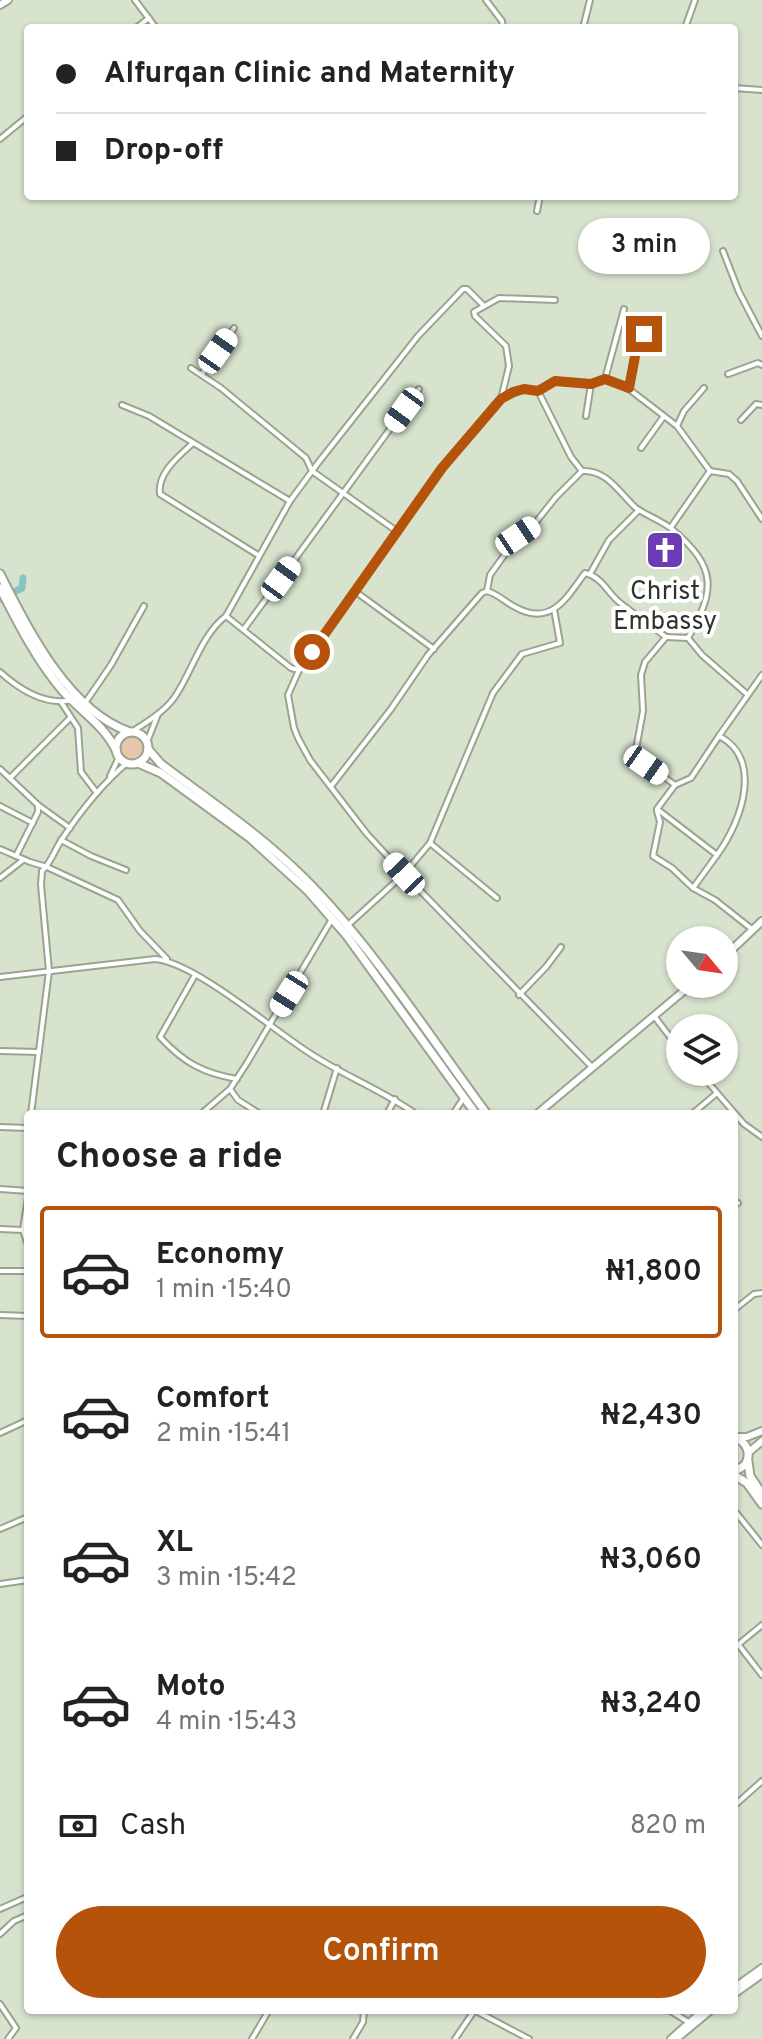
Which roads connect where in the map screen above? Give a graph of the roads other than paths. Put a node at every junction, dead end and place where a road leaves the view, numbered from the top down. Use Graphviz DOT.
graph roads {
  1 [pos="8,0"];
  2 [pos="135,0"];
  3 [pos="486,0"];
  4 [pos="590,0"];
  5 [pos="695,0"];
  6 [pos="0,5"];
  7 [pos="149,18"];
  8 [pos="141,24"];
  9 [pos="153,24"];
  10 [pos="502,24"];
  11 [pos="584,24"];
  12 [pos="686,24"];
  13 [pos="738,88"];
  14 [pos="762,90"];
  15 [pos="24,119"];
  16 [pos="0,139"];
  17 [pos="539,200"];
  18 [pos="537,211"];
  19 [pos="723,251"];
  20 [pos="555,300"];
  21 [pos="483,305"];
  22 [pos="624,309"];
  23 [pos="234,328"];
  24 [pos="644,334"];
  25 [pos="762,336"];
  26 [pos="762,365"];
  27 [pos="191,368"];
  28 [pos="202,374"];
  29 [pos="728,374"];
  30 [pos="605,379"];
  31 [pos="591,384"];
  32 [pos="629,388"];
  33 [pos="704,388"];
  34 [pos="419,389"];
  35 [pos="538,391"];
  36 [pos="501,399"];
  37 [pos="122,405"];
  38 [pos="762,405"];
  39 [pos="586,416"];
  40 [pos="664,416"];
  41 [pos="741,420"];
  42 [pos="677,426"];
  43 [pos="193,443"];
  44 [pos="641,448"];
  45 [pos="312,471"];
  46 [pos="582,471"];
  47 [pos="710,471"];
  48 [pos="342,492"];
  49 [pos="290,501"];
  50 [pos="639,510"];
  51 [pos="762,519"];
  52 [pos="671,527"];
  53 [pos="398,532"];
  54 [pos="258,555"];
  55 [pos="0,574"];
  56 [pos="590,574"];
  57 [pos="3,589"];
  58 [pos="487,591"];
  59 [pos="356,592"];
  60 [pos="10,600"];
  61 [pos="144,606"];
  62 [pos="554,609"];
  63 [pos="226,616"];
  64 [pos="244,629"];
  65 [pos="666,637"];
  66 [pos="688,638"];
  67 [pos="434,649"];
  68 [pos="299,670"];
  69 [pos="1,675"];
  70 [pos="762,675"];
  71 [pos="748,695"];
  72 [pos="72,700"];
  73 [pos="61,702"];
  74 [pos="85,703"];
  75 [pos="160,711"];
  76 [pos="70,718"];
  77 [pos="132,732"];
  78 [pos="719,736"];
  79 [pos="148,745"];
  80 [pos="747,751"];
  81 [pos="117,754"];
  82 [pos="127,763"];
  83 [pos="138,763"];
  84 [pos="0,769"];
  85 [pos="10,778"];
  86 [pos="109,779"];
  87 [pos="332,785"];
  88 [pos="675,785"];
  89 [pos="97,793"];
  90 [pos="38,805"];
  91 [pos="0,806"];
  92 [pos="657,809"];
  93 [pos="743,820"];
  94 [pos="33,823"];
  95 [pos="70,828"];
  96 [pos="61,840"];
  97 [pos="430,843"];
  98 [pos="0,849"];
  99 [pos="717,855"];
  100 [pos="16,856"];
  101 [pos="23,859"];
  102 [pos="47,867"];
  103 [pos="126,870"];
  104 [pos="404,874"];
  105 [pos="1,875"];
  106 [pos="693,888"];
  107 [pos="497,898"];
  108 [pos="332,919"];
  109 [pos="762,921"];
  110 [pos="348,925"];
  111 [pos="753,930"];
  112 [pos="738,944"];
  113 [pos="561,947"];
  114 [pos="169,960"];
  115 [pos="49,971"];
  116 [pos="195,975"];
  117 [pos="0,977"];
  118 [pos="519,995"];
  119 [pos="675,998"];
  120 [pos="654,1016"];
  121 [pos="270,1026"];
  122 [pos="666,1032"];
  123 [pos="0,1051"];
  124 [pos="39,1052"];
  125 [pos="592,1067"];
  126 [pos="337,1068"];
  127 [pos="237,1079"];
  128 [pos="711,1086"];
  129 [pos="230,1089"];
  130 [pos="717,1093"];
  131 [pos="464,1098"];
  132 [pos="395,1099"];
  133 [pos="32,1110"];
  134 [pos="206,1110"];
  135 [pos="254,1110"];
  136 [pos="324,1110"];
  137 [pos="389,1110"];
  138 [pos="410,1110"];
  139 [pos="456,1110"];
  140 [pos="473,1110"];
  141 [pos="484,1110"];
  142 [pos="542,1110"];
  143 [pos="697,1110"];
  144 [pos="732,1110"];
  145 [pos="738,1117"];
  146 [pos="0,1127"];
  147 [pos="24,1128"];
  148 [pos="762,1137"];
  149 [pos="0,1189"];
  150 [pos="24,1193"];
  151 [pos="24,1223"];
  152 [pos="0,1229"];
  153 [pos="23,1230"];
  154 [pos="24,1233"];
  155 [pos="0,1271"];
  156 [pos="24,1271"];
  157 [pos="762,1293"];
  158 [pos="738,1307"];
  159 [pos="0,1315"];
  160 [pos="24,1316"];
  161 [pos="24,1422"];
  162 [pos="762,1431"];
  163 [pos="0,1433"];
  164 [pos="738,1437"];
  165 [pos="738,1439"];
  166 [pos="762,1441"];
  167 [pos="748,1457"];
  168 [pos="738,1471"];
  169 [pos="738,1476"];
  170 [pos="762,1494"];
  171 [pos="762,1504"];
  172 [pos="738,1515"];
  173 [pos="24,1519"];
  174 [pos="0,1529"];
  175 [pos="762,1545"];
  176 [pos="24,1581"];
  177 [pos="0,1584"];
  178 [pos="762,1625"];
  179 [pos="738,1644"];
  180 [pos="738,1648"];
  181 [pos="762,1675"];
  182 [pos="762,1781"];
  183 [pos="738,1802"];
  184 [pos="24,1898"];
  185 [pos="0,1909"];
  186 [pos="24,1917"];
  187 [pos="0,1934"];
  188 [pos="762,1971"];
  189 [pos="738,1988"];
  190 [pos="0,2004"];
  191 [pos="267,2014"];
  192 [pos="364,2014"];
  193 [pos="471,2014"];
  194 [pos="482,2014"];
  195 [pos="675,2014"];
  196 [pos="700,2014"];
  197 [pos="705,2014"];
  198 [pos="690,2023"];
  199 [pos="8,2039"];
  200 [pos="252,2039"];
  201 [pos="353,2039"];
  202 [pos="455,2039"];
  203 [pos="529,2039"];
  204 [pos="674,2039"];
  1 -- 6 [label="street"];
  2 -- 7 [label="street"];
  3 -- 10 [label="street"];
  4 -- 11 [label="street"];
  5 -- 12 [label="street"];
  7 -- 8 [label="street"];
  7 -- 9 [label="street"];
  13 -- 14 [label="street"];
  15 -- 16 [label="street"];
  17 -- 18 [label="street"];
  19 -- 25 [label="street"];
  20 -- 21 [label="street"];
  21 -- 36 [label="street"];
  21 -- 45 [label="street"];
  22 -- 30 [label="street"];
  23 -- 28 [label="street"];
  24 -- 32 [label="street"];
  26 -- 29 [label="street"];
  27 -- 28 [label="street"];
  28 -- 45 [label="street"];
  30 -- 31 [label="street"];
  30 -- 32 [label="street"];
  31 -- 35 [label="street"];
  31 -- 39 [label="street"];
  32 -- 40 [label="street"];
  33 -- 42 [label="street"];
  34 -- 48 [label="street"];
  35 -- 36 [label="street"];
  35 -- 46 [label="street"];
  36 -- 53 [label="street"];
  37 -- 43 [label="street"];
  38 -- 41 [label="street"];
  40 -- 42 [label="street"];
  40 -- 44 [label="street"];
  42 -- 47 [label="street"];
  43 -- 49 [label="street"];
  43 -- 54 [label="street"];
  45 -- 48 [label="street"];
  45 -- 49 [label="street"];
  46 -- 50 [label="street"];
  46 -- 58 [label="street"];
  47 -- 51 [label="street"];
  47 -- 52 [label="street"];
  48 -- 53 [label="street"];
  48 -- 64 [label="street"];
  49 -- 54 [label="street"];
  50 -- 52 [label="street"];
  50 -- 56 [label="street"];
  52 -- 66 [label="street"];
  53 -- 59 [label="street"];
  54 -- 63 [label="street"];
  55 -- 57 [label="main road"];
  56 -- 62 [label="street"];
  56 -- 65 [label="street"];
  57 -- 60 [label="main road"];
  58 -- 62 [label="street"];
  58 -- 67 [label="street"];
  59 -- 67 [label="street"];
  59 -- 68 [label="street"];
  60 -- 72 [label="main road"];
  60 -- 74 [label="main road"];
  61 -- 74 [label="street"];
  62 -- 97 [label="street"];
  63 -- 64 [label="street"];
  63 -- 75 [label="street"];
  64 -- 68 [label="street"];
  65 -- 66 [label="street"];
  65 -- 88 [label="street"];
  66 -- 71 [label="street"];
  67 -- 87 [label="street"];
  68 -- 87 [label="street"];
  69 -- 73 [label="street"];
  70 -- 71 [label="street"];
  71 -- 78 [label="street"];
  72 -- 73 [label="street"];
  72 -- 81 [label="main road"];
  73 -- 76 [label="street"];
  74 -- 77 [label="main road"];
  75 -- 77 [label="street"];
  75 -- 79 [label="street"];
  76 -- 85 [label="street"];
  76 -- 89 [label="street"];
  77 -- 79 [label="main road"];
  77 -- 81 [label="main road"];
  78 -- 80 [label="street"];
  78 -- 88 [label="street"];
  79 -- 83 [label="main road"];
  79 -- 110 [label="main road"];
  81 -- 82 [label="main road"];
  81 -- 86 [label="street"];
  82 -- 83 [label="main road"];
  82 -- 86 [label="street"];
  83 -- 108 [label="main road"];
  84 -- 85 [label="street"];
  85 -- 90 [label="street"];
  86 -- 89 [label="street"];
  87 -- 104 [label="street"];
  88 -- 92 [label="street"];
  89 -- 95 [label="street"];
  90 -- 94 [label="street"];
  90 -- 95 [label="street"];
  91 -- 94 [label="street"];
  92 -- 99 [label="street"];
  92 -- 106 [label="street"];
  93 -- 99 [label="street"];
  94 -- 100 [label="street"];
  95 -- 96 [label="street"];
  96 -- 102 [label="street"];
  96 -- 103 [label="street"];
  97 -- 104 [label="street"];
  97 -- 107 [label="street"];
  98 -- 100 [label="street"];
  99 -- 106 [label="street"];
  100 -- 101 [label="street"];
  101 -- 102 [label="street"];
  101 -- 105 [label="street"];
  102 -- 114 [label="street"];
  102 -- 115 [label="street"];
  104 -- 110 [label="street"];
  104 -- 118 [label="street"];
  106 -- 111 [label="street"];
  108 -- 121 [label="street"];
  108 -- 131 [label="main road"];
  109 -- 111 [label="street"];
  110 -- 141 [label="main road"];
  111 -- 112 [label="street"];
  113 -- 118 [label="street"];
  114 -- 115 [label="street"];
  114 -- 116 [label="street"];
  115 -- 117 [label="street"];
  115 -- 124 [label="street"];
  116 -- 121 [label="street"];
  116 -- 127 [label="street"];
  118 -- 125 [label="street"];
  119 -- 120 [label="street"];
  120 -- 122 [label="street"];
  120 -- 125 [label="street"];
  121 -- 126 [label="street"];
  121 -- 127 [label="street"];
  123 -- 124 [label="street"];
  124 -- 133 [label="street"];
  125 -- 142 [label="street"];
  126 -- 132 [label="street"];
  126 -- 136 [label="street"];
  127 -- 129 [label="street"];
  128 -- 130 [label="street"];
  129 -- 134 [label="street"];
  129 -- 135 [label="street"];
  130 -- 143 [label="street"];
  130 -- 144 [label="street"];
  131 -- 139 [label="street"];
  131 -- 140 [label="main road"];
  132 -- 137 [label="street"];
  132 -- 138 [label="street"];
  145 -- 148 [label="street"];
  146 -- 147 [label="street"];
  149 -- 150 [label="street"];
  151 -- 153 [label="street"];
  152 -- 153 [label="street"];
  153 -- 154 [label="street"];
  155 -- 156 [label="street"];
  157 -- 158 [label="street"];
  159 -- 160 [label="street"];
  161 -- 163 [label="street"];
  162 -- 164 [label="street"];
  165 -- 167 [label="main road"];
  166 -- 167 [label="street"];
  167 -- 168 [label="main road"];
  167 -- 170 [label="main road"];
  169 -- 171 [label="main road"];
  172 -- 175 [label="street"];
  173 -- 174 [label="street"];
  176 -- 177 [label="street"];
  178 -- 179 [label="street"];
  180 -- 181 [label="street"];
  182 -- 183 [label="street"];
  184 -- 185 [label="street"];
  186 -- 187 [label="street"];
  188 -- 189 [label="street"];
  190 -- 199 [label="street"];
  191 -- 200 [label="street"];
  192 -- 201 [label="street"];
  193 -- 202 [label="street"];
  194 -- 203 [label="street"];
  195 -- 198 [label="street"];
  196 -- 198 [label="street"];
  197 -- 198 [label="street"];
  198 -- 204 [label="street"];
}
